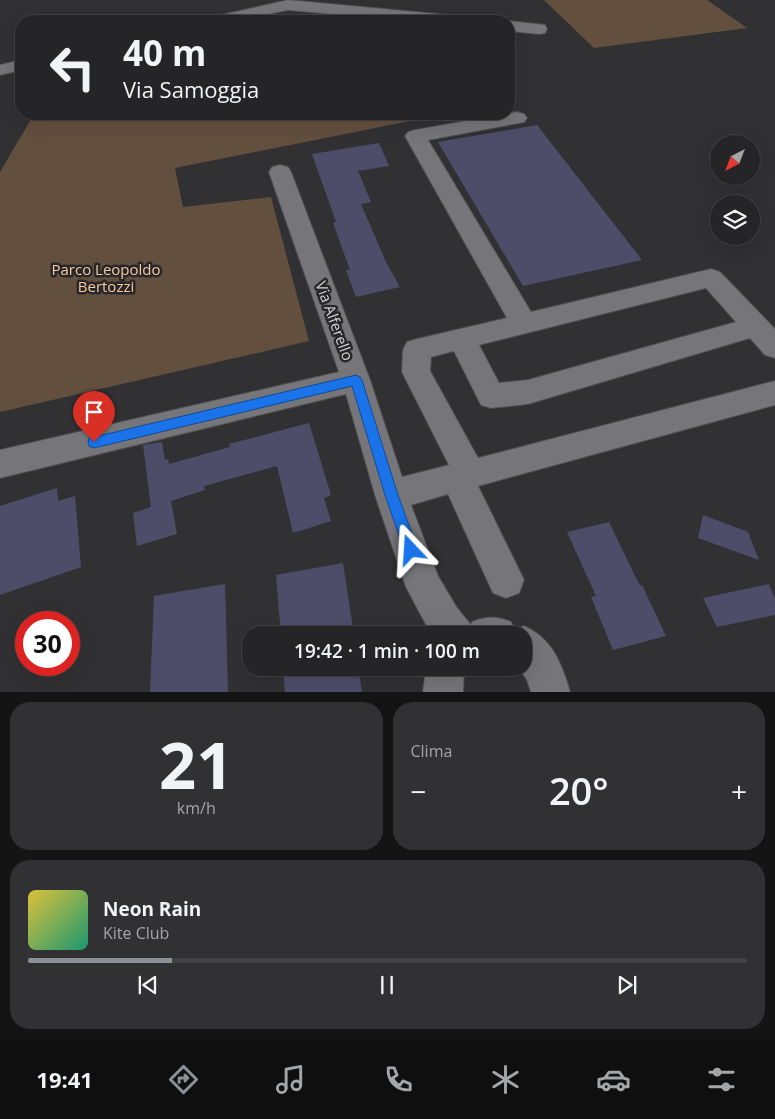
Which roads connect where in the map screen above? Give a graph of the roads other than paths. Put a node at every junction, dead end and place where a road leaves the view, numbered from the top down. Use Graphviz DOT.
graph roads {
  1 [pos="316,3"];
  2 [pos="242,15"];
  3 [pos="411,15"];
  4 [pos="515,27"];
  5 [pos="538,29"];
  6 [pos="15,66"];
  7 [pos="0,70"];
  8 [pos="506,120"];
  9 [pos="280,172"];
  10 [pos="524,324"];
  11 [pos="756,326"];
  12 [pos="462,339"];
  13 [pos="775,347"];
  14 [pos="356,380"];
  15 [pos="775,393"];
  16 [pos="0,464"];
  17 [pos="464,476"];
  18 [pos="391,495"];
  19 [pos="506,580"];
  20 [pos="448,626"];
  21 [pos="532,653"];
  22 [pos="444,676"];
  23 [pos="443,692"];
  24 [pos="551,692"];
  1 -- 2 [label="street"];
  1 -- 3 [label="street"];
  4 -- 5 [label="street"];
  6 -- 7 [label="street"];
  8 -- 10 [label="street"];
  9 -- 14 [label="street, Via Alferello"];
  10 -- 11 [label="street"];
  10 -- 12 [label="street"];
  11 -- 12 [label="street"];
  11 -- 13 [label="street"];
  12 -- 17 [label="street"];
  14 -- 16 [label="street"];
  14 -- 18 [label="street, Via Alferello"];
  15 -- 17 [label="street"];
  17 -- 18 [label="street"];
  17 -- 19 [label="street"];
  18 -- 20 [label="street, Via Alferello"];
  21 -- 24 [label="street"];
  22 -- 23 [label="street"];
}
